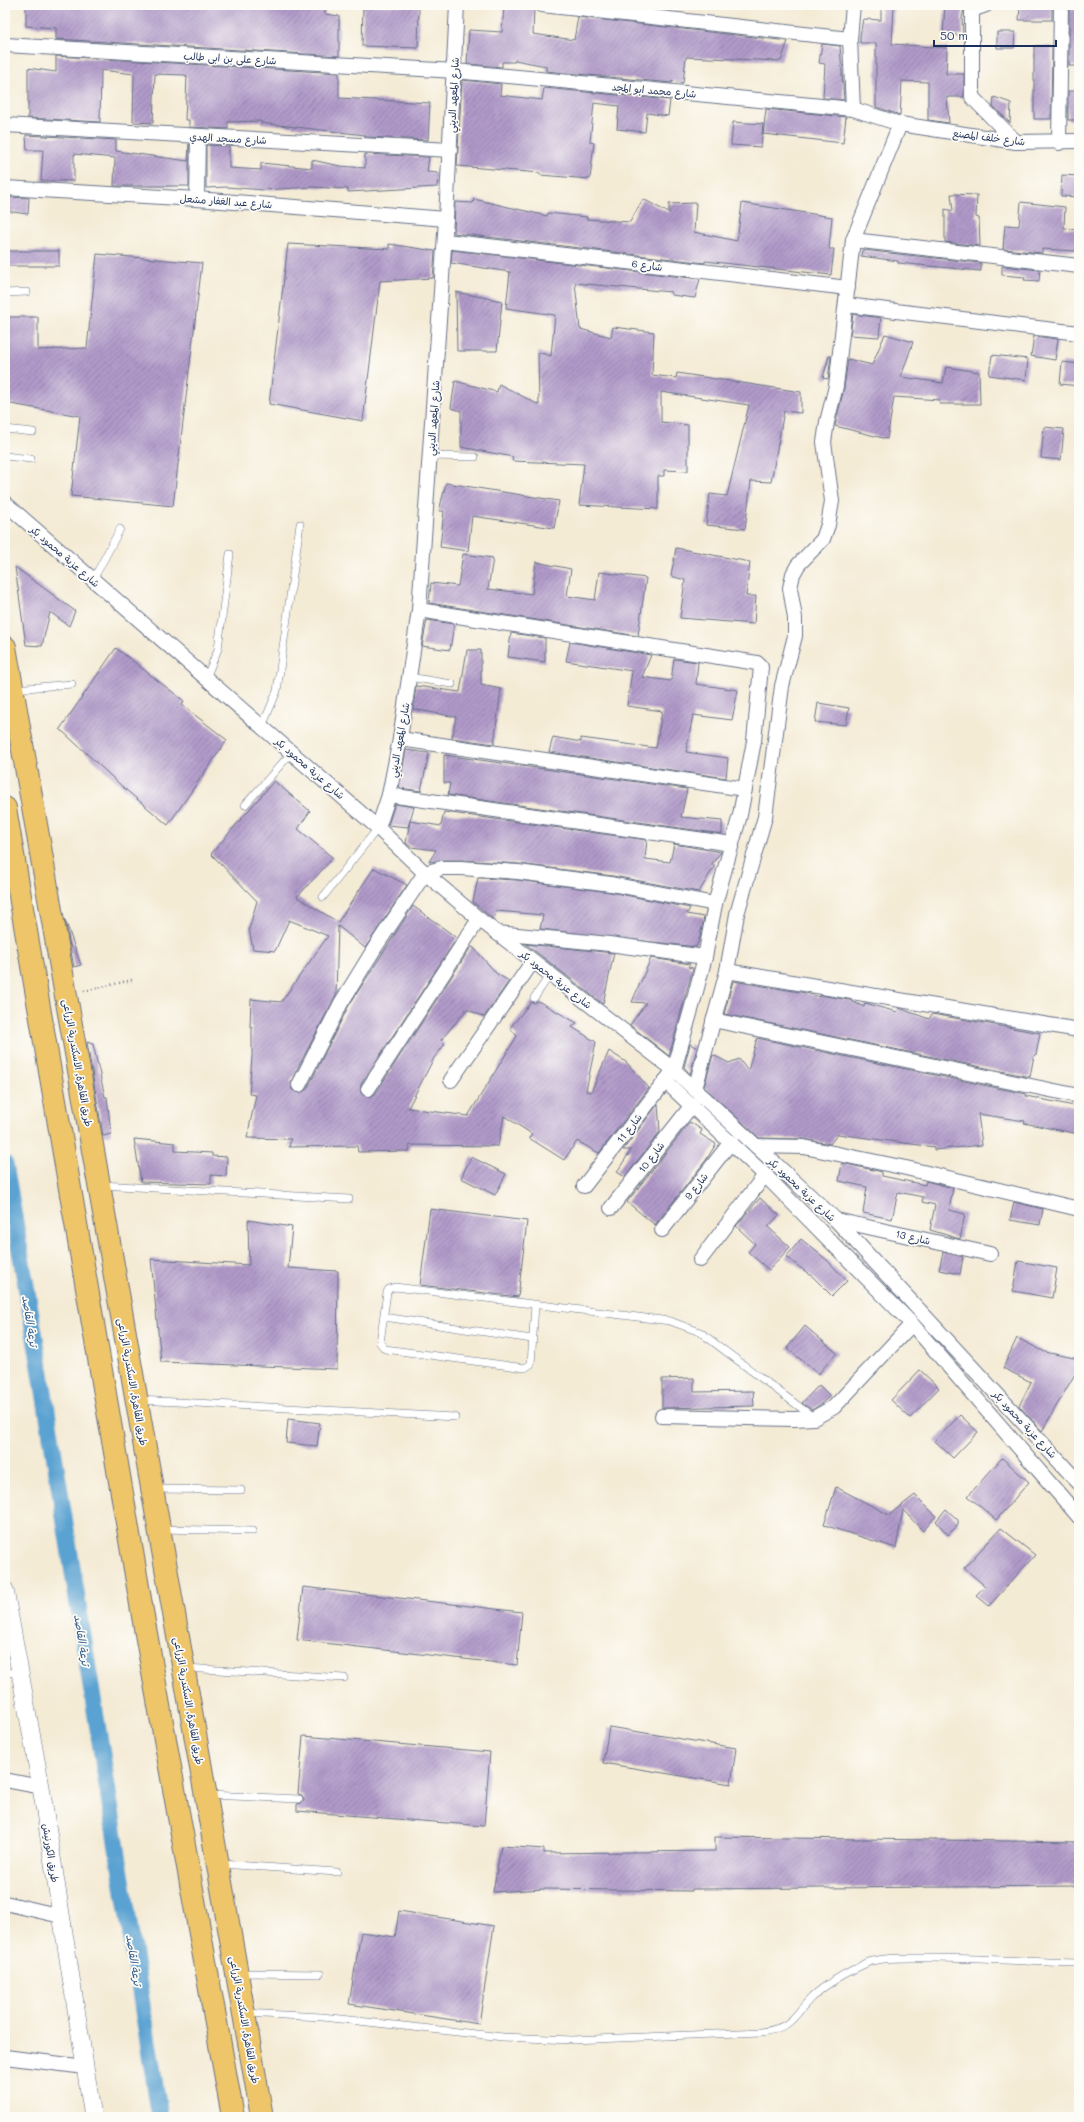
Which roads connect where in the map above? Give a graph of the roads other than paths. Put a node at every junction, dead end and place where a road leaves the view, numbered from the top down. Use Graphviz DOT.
graph roads {
  1 [pos="457,5"];
  2 [pos="542,5"];
  3 [pos="853,5"];
  4 [pos="986,5"];
  5 [pos="1061,5"];
  6 [pos="850,39"];
  7 [pos="5,45"];
  8 [pos="455,71"];
  9 [pos="853,109"];
  10 [pos="900,124"];
  11 [pos="5,125"];
  12 [pos="198,136"];
  13 [pos="1079,141"];
  14 [pos="1016,142"];
  15 [pos="1059,143"];
  16 [pos="450,150"];
  17 [pos="5,188"];
  18 [pos="197,199"];
  19 [pos="446,219"];
  20 [pos="853,240"];
  21 [pos="445,241"];
  22 [pos="1079,266"];
  23 [pos="848,288"];
  24 [pos="28,292"];
  25 [pos="5,293"];
  26 [pos="846,305"];
  27 [pos="1079,333"];
  28 [pos="5,430"];
  29 [pos="33,432"];
  30 [pos="5,456"];
  31 [pos="431,456"];
  32 [pos="475,457"];
  33 [pos="30,459"];
  34 [pos="5,503"];
  35 [pos="300,524"];
  36 [pos="120,529"];
  37 [pos="230,554"];
  38 [pos="93,580"];
  39 [pos="419,610"];
  40 [pos="5,647"];
  41 [pos="409,677"];
  42 [pos="206,678"];
  43 [pos="72,684"];
  44 [pos="452,684"];
  45 [pos="12,689"];
  46 [pos="262,726"];
  47 [pos="400,739"];
  48 [pos="292,752"];
  49 [pos="745,789"];
  50 [pos="389,795"];
  51 [pos="245,806"];
  52 [pos="5,808"];
  53 [pos="378,828"];
  54 [pos="732,844"];
  55 [pos="425,873"];
  56 [pos="323,897"];
  57 [pos="715,904"];
  58 [pos="479,919"];
  59 [pos="497,933"];
  60 [pos="705,957"];
  61 [pos="532,961"];
  62 [pos="727,971"];
  63 [pos="550,975"];
  64 [pos="534,998"];
  65 [pos="713,1020"];
  66 [pos="1079,1030"];
  67 [pos="670,1076"];
  68 [pos="451,1080"];
  69 [pos="299,1085"];
  70 [pos="368,1089"];
  71 [pos="694,1089"];
  72 [pos="1079,1096"];
  73 [pos="692,1105"];
  74 [pos="731,1142"];
  75 [pos="756,1146"];
  76 [pos="765,1174"];
  77 [pos="99,1185"];
  78 [pos="584,1186"];
  79 [pos="349,1199"];
  80 [pos="611,1208"];
  81 [pos="1079,1209"];
  82 [pos="836,1220"];
  83 [pos="662,1230"];
  84 [pos="990,1254"];
  85 [pos="700,1260"];
  86 [pos="535,1305"];
  87 [pos="384,1317"];
  88 [pos="912,1324"];
  89 [pos="532,1339"];
  90 [pos="137,1400"];
  91 [pos="662,1416"];
  92 [pos="455,1418"];
  93 [pos="814,1418"];
  94 [pos="1079,1483"];
  95 [pos="152,1489"];
  96 [pos="241,1490"];
  97 [pos="1079,1517"];
  98 [pos="159,1529"];
  99 [pos="253,1530"];
  100 [pos="6,1597"];
  101 [pos="176,1623"];
  102 [pos="145,1628"];
  103 [pos="184,1668"];
  104 [pos="13,1673"];
  105 [pos="344,1678"];
  106 [pos="197,1745"];
  107 [pos="168,1750"];
  108 [pos="5,1780"];
  109 [pos="41,1787"];
  110 [pos="205,1795"];
  111 [pos="299,1799"];
  112 [pos="217,1864"];
  113 [pos="337,1872"];
  114 [pos="5,1903"];
  115 [pos="61,1916"];
  116 [pos="1079,1963"];
  117 [pos="237,1973"];
  118 [pos="320,1974"];
  119 [pos="244,2012"];
  120 [pos="5,2057"];
  121 [pos="85,2067"];
  122 [pos="93,2117"];
  123 [pos="233,2117"];
  124 [pos="262,2117"];
  1 -- 8 [label="street, شارع المعهد الديني"];
  2 -- 6 [label="street"];
  3 -- 6 [label="street"];
  4 -- 14 [label="street"];
  5 -- 15 [label="street"];
  6 -- 9 [label="street"];
  7 -- 8 [label="street, شارع على بن ابى طالب"];
  8 -- 9 [label="street, شارع محمد ابو المجد"];
  8 -- 16 [label="street, شارع المعهد الديني"];
  9 -- 10 [label="street, شارع محمد ابو المجد"];
  10 -- 14 [label="street, شارع خلف المصنع"];
  10 -- 20 [label="street"];
  11 -- 12 [label="street, شارع مسجد الهدي"];
  12 -- 16 [label="street, شارع مسجد الهدي"];
  12 -- 18 [label="street"];
  13 -- 15 [label="street, شارع خلف المصنع"];
  14 -- 15 [label="street, شارع خلف المصنع"];
  16 -- 19 [label="street, شارع المعهد الديني"];
  17 -- 18 [label="street, شارع عبد الغفار مشعل"];
  18 -- 19 [label="street, شارع عبد الغفار مشعل"];
  19 -- 21 [label="street, شارع المعهد الديني"];
  20 -- 22 [label="street"];
  20 -- 23 [label="street"];
  21 -- 23 [label="street, شارع 6"];
  21 -- 31 [label="street, شارع المعهد الديني"];
  23 -- 26 [label="street"];
  24 -- 25 [label="lane"];
  26 -- 27 [label="street"];
  26 -- 62 [label="street"];
  28 -- 29 [label="lane"];
  30 -- 33 [label="lane"];
  31 -- 32 [label="lane"];
  31 -- 39 [label="street, شارع المعهد الديني"];
  34 -- 38 [label="street, شارع عزبة محمود بكر"];
  35 -- 46 [label="lane"];
  36 -- 38 [label="lane"];
  37 -- 42 [label="lane"];
  38 -- 42 [label="street, شارع عزبة محمود بكر"];
  39 -- 41 [label="street, شارع المعهد الديني"];
  39 -- 49 [label="street"];
  40 -- 45 [label="highway, طريق القاهرة, الاسكندرية الزراعى"];
  41 -- 44 [label="lane"];
  41 -- 47 [label="street, شارع المعهد الديني"];
  42 -- 46 [label="street, شارع عزبة محمود بكر"];
  43 -- 45 [label="lane"];
  45 -- 77 [label="highway, طريق القاهرة, الاسكندرية الزراعى"];
  46 -- 48 [label="street, شارع عزبة محمود بكر"];
  47 -- 49 [label="street"];
  47 -- 50 [label="street, شارع المعهد الديني"];
  48 -- 51 [label="lane"];
  48 -- 53 [label="street, شارع عزبة محمود بكر"];
  49 -- 54 [label="street"];
  50 -- 53 [label="street, شارع المعهد الديني"];
  50 -- 54 [label="street"];
  52 -- 102 [label="highway"];
  53 -- 55 [label="street, شارع عزبة محمود بكر"];
  53 -- 56 [label="lane"];
  54 -- 57 [label="street"];
  55 -- 57 [label="street"];
  55 -- 58 [label="street, شارع عزبة محمود بكر"];
  55 -- 69 [label="street"];
  57 -- 60 [label="street"];
  58 -- 59 [label="street, شارع عزبة محمود بكر"];
  58 -- 70 [label="street"];
  59 -- 60 [label="street"];
  59 -- 61 [label="street, شارع عزبة محمود بكر"];
  60 -- 67 [label="street"];
  61 -- 63 [label="street, شارع عزبة محمود بكر"];
  61 -- 68 [label="street"];
  62 -- 65 [label="street"];
  62 -- 66 [label="street"];
  63 -- 64 [label="lane"];
  63 -- 67 [label="street, شارع عزبة محمود بكر"];
  65 -- 71 [label="street"];
  65 -- 72 [label="street"];
  67 -- 71 [label="street, شارع عزبة محمود بكر"];
  67 -- 73 [label="street, شارع عزبة محمود بكر"];
  67 -- 78 [label="street, شارع 11"];
  71 -- 75 [label="street, شارع عزبة محمود بكر"];
  73 -- 74 [label="street, شارع عزبة محمود بكر"];
  73 -- 80 [label="street, شارع 10"];
  74 -- 76 [label="street, شارع عزبة محمود بكر"];
  74 -- 83 [label="street, شارع 9"];
  75 -- 81 [label="street"];
  75 -- 82 [label="street, شارع عزبة محمود بكر"];
  76 -- 85 [label="street"];
  76 -- 88 [label="street, شارع عزبة محمود بكر"];
  77 -- 79 [label="lane"];
  77 -- 90 [label="highway, طريق القاهرة, الاسكندرية الزراعى"];
  82 -- 84 [label="street, شارع 13"];
  82 -- 94 [label="street, شارع عزبة محمود بكر"];
  86 -- 87 [label="lane"];
  86 -- 89 [label="lane"];
  86 -- 93 [label="lane"];
  87 -- 89 [label="lane"];
  87 -- 89 [label="lane"];
  88 -- 93 [label="street"];
  88 -- 97 [label="street, شارع عزبة محمود بكر"];
  90 -- 92 [label="lane"];
  90 -- 95 [label="highway, طريق القاهرة, الاسكندرية الزراعى"];
  91 -- 93 [label="street"];
  95 -- 96 [label="lane"];
  95 -- 98 [label="highway, طريق القاهرة, الاسكندرية الزراعى"];
  98 -- 99 [label="lane"];
  98 -- 101 [label="highway, طريق القاهرة, الاسكندرية الزراعى"];
  100 -- 104 [label="street, طريق الكورنيش"];
  101 -- 102 [label="highway"];
  101 -- 103 [label="highway, طريق القاهرة, الاسكندرية الزراعى"];
  102 -- 107 [label="highway"];
  103 -- 105 [label="lane"];
  103 -- 106 [label="highway, طريق القاهرة, الاسكندرية الزراعى"];
  104 -- 109 [label="street, طريق الكورنيش"];
  106 -- 107 [label="highway"];
  106 -- 110 [label="highway, طريق القاهرة, الاسكندرية الزراعى"];
  107 -- 123 [label="highway"];
  108 -- 109 [label="street"];
  109 -- 115 [label="street, طريق الكورنيش"];
  110 -- 111 [label="lane"];
  110 -- 112 [label="highway, طريق القاهرة, الاسكندرية الزراعى"];
  112 -- 113 [label="lane"];
  112 -- 117 [label="highway, طريق القاهرة, الاسكندرية الزراعى"];
  114 -- 115 [label="street"];
  115 -- 121 [label="street, طريق الكورنيش"];
  116 -- 119 [label="lane"];
  117 -- 118 [label="lane"];
  117 -- 119 [label="highway, طريق القاهرة, الاسكندرية الزراعى"];
  119 -- 124 [label="highway, طريق القاهرة, الاسكندرية الزراعى"];
  120 -- 121 [label="street"];
  121 -- 122 [label="street, طريق الكورنيش"];
}
